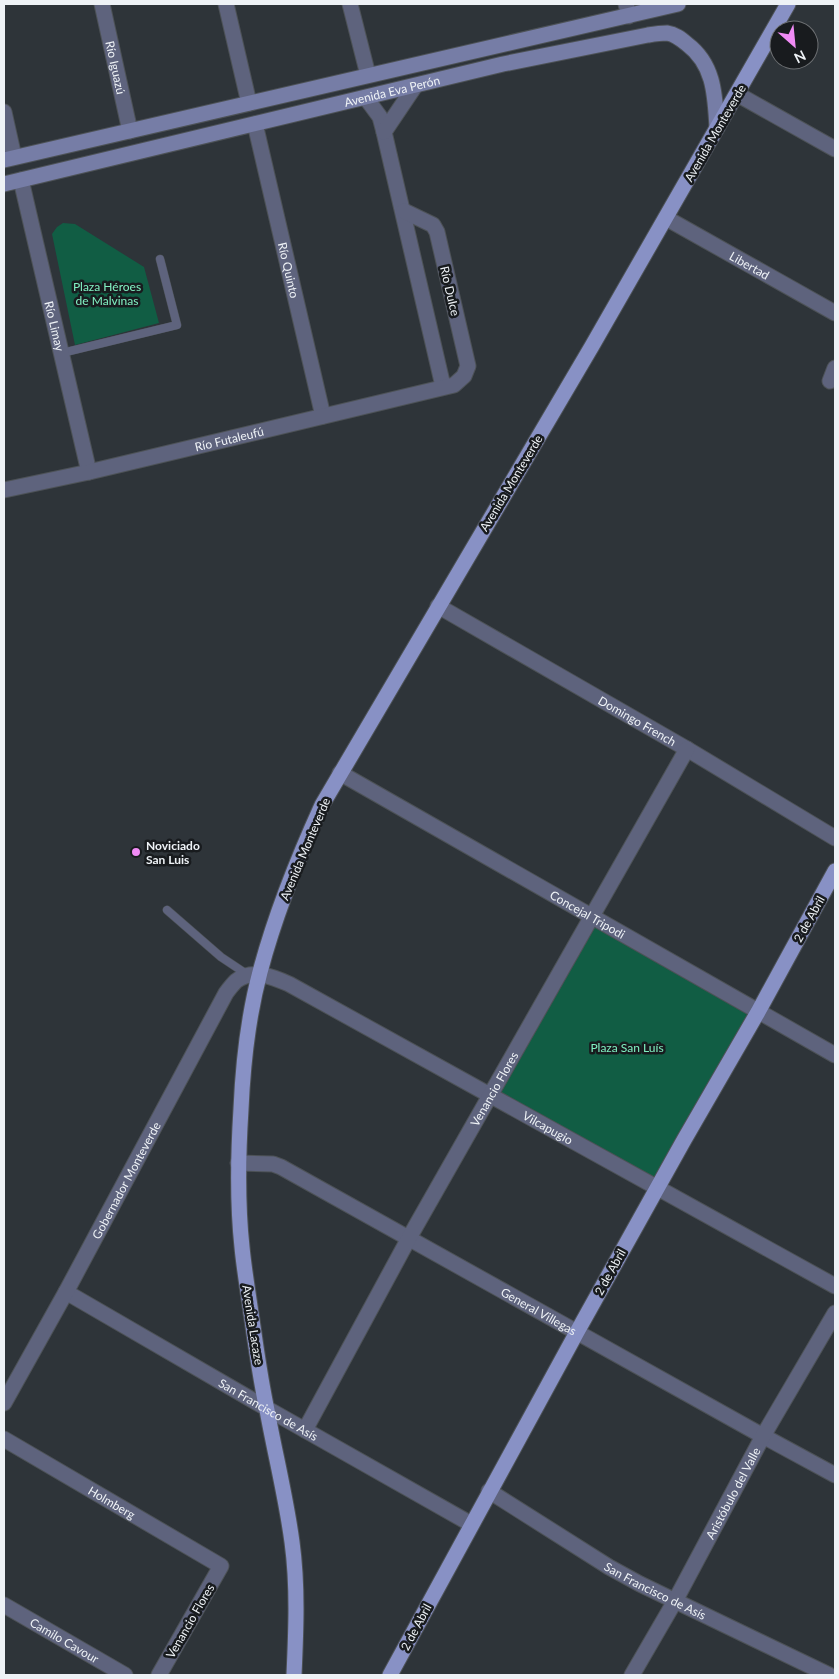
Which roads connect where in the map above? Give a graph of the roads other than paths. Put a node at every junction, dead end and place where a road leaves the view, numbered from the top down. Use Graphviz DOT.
graph roads {
  1 [pos="102,4"];
  2 [pos="226,4"];
  3 [pos="350,4"];
  4 [pos="678,4"];
  5 [pos="788,4"];
  6 [pos="627,10"];
  7 [pos="500,45"];
  8 [pos="504,64"];
  9 [pos="368,75"];
  10 [pos="415,86"];
  11 [pos="309,88"];
  12 [pos="737,94"];
  13 [pos="366,98"];
  14 [pos="249,103"];
  15 [pos="315,109"];
  16 [pos="4,112"];
  17 [pos="191,117"];
  18 [pos="255,124"];
  19 [pos="718,128"];
  20 [pos="130,131"];
  21 [pos="384,132"];
  22 [pos="198,138"];
  23 [pos="74,143"];
  24 [pos="835,149"];
  25 [pos="9,158"];
  26 [pos="80,166"];
  27 [pos="21,180"];
  28 [pos="4,184"];
  29 [pos="404,210"];
  30 [pos="666,218"];
  31 [pos="160,259"];
  32 [pos="835,313"];
  33 [pos="62,353"];
  34 [pos="448,386"];
  35 [pos="323,416"];
  36 [pos="89,472"];
  37 [pos="4,490"];
  38 [pos="438,606"];
  39 [pos="687,749"];
  40 [pos="340,773"];
  41 [pos="835,838"];
  42 [pos="835,871"];
  43 [pos="167,910"];
  44 [pos="592,916"];
  45 [pos="254,975"];
  46 [pos="758,1012"];
  47 [pos="835,1055"];
  48 [pos="490,1096"];
  49 [pos="238,1163"];
  50 [pos="657,1188"];
  51 [pos="409,1238"];
  52 [pos="835,1286"];
  53 [pos="66,1292"];
  54 [pos="835,1313"];
  55 [pos="577,1332"];
  56 [pos="4,1403"];
  57 [pos="266,1408"];
  58 [pos="305,1430"];
  59 [pos="763,1436"];
  60 [pos="4,1439"];
  61 [pos="835,1475"];
  62 [pos="489,1491"];
  63 [pos="471,1524"];
  64 [pos="221,1566"];
  65 [pos="675,1601"];
  66 [pos="4,1605"];
  67 [pos="125,1675"];
  68 [pos="159,1675"];
  69 [pos="294,1675"];
  70 [pos="390,1675"];
  71 [pos="632,1675"];
  72 [pos="829,1675"];
  1 -- 20 [label="street, Río Iguazú"];
  2 -- 14 [label="street"];
  3 -- 9 [label="street"];
  4 -- 6 [label="main road, Avenida Eva Perón"];
  5 -- 12 [label="main road, Avenida Monteverde"];
  6 -- 7 [label="main road, Avenida Eva Perón"];
  7 -- 8 [label="main road"];
  7 -- 9 [label="main road, Avenida Eva Perón"];
  8 -- 10 [label="main road, Avenida Eva Perón"];
  8 -- 19 [label="main road, Avenida Eva Perón"];
  9 -- 11 [label="main road, Avenida Eva Perón"];
  10 -- 13 [label="main road, Avenida Eva Perón"];
  10 -- 21 [label="street"];
  11 -- 14 [label="main road, Avenida Eva Perón"];
  11 -- 15 [label="main road"];
  12 -- 19 [label="main road, Avenida Monteverde"];
  12 -- 24 [label="street"];
  13 -- 15 [label="main road, Avenida Eva Perón"];
  13 -- 21 [label="street"];
  14 -- 17 [label="main road, Avenida Eva Perón"];
  15 -- 18 [label="main road, Avenida Eva Perón"];
  16 -- 25 [label="street"];
  17 -- 20 [label="main road, Avenida Eva Perón"];
  17 -- 22 [label="main road"];
  18 -- 22 [label="main road, Avenida Eva Perón"];
  18 -- 35 [label="street, Río Quinto"];
  19 -- 30 [label="main road, Avenida Monteverde"];
  20 -- 23 [label="main road, Avenida Eva Perón"];
  21 -- 29 [label="street"];
  22 -- 26 [label="main road, Avenida Eva Perón"];
  23 -- 25 [label="main road, Avenida Eva Perón"];
  23 -- 26 [label="main road"];
  26 -- 27 [label="main road, Avenida Eva Perón"];
  27 -- 28 [label="main road, Avenida Eva Perón"];
  27 -- 33 [label="street, Río Limay"];
  29 -- 34 [label="street"];
  29 -- 34 [label="street, Río Dulce"];
  30 -- 32 [label="street, Libertad"];
  30 -- 38 [label="main road, Avenida Monteverde"];
  31 -- 33 [label="lane"];
  33 -- 36 [label="street, Río Limay"];
  34 -- 35 [label="street, Río Futaleufú"];
  35 -- 36 [label="street, Río Futaleufú"];
  36 -- 37 [label="street, Río Futaleufú"];
  38 -- 39 [label="street, Domingo French"];
  38 -- 40 [label="main road, Avenida Monteverde"];
  39 -- 41 [label="street, Domingo French"];
  39 -- 44 [label="street, Venancio Flores"];
  40 -- 44 [label="street, Concejal Tripodi"];
  40 -- 45 [label="main road, Avenida Monteverde"];
  42 -- 46 [label="main road, 2 de Abril"];
  43 -- 45 [label="lane"];
  44 -- 46 [label="street, Concejal Tripodi"];
  44 -- 48 [label="street, Venancio Flores"];
  45 -- 48 [label="street, Vilcapugio"];
  45 -- 49 [label="main road, Avenida Lacaze"];
  45 -- 53 [label="street, Gobernador Monteverde"];
  46 -- 47 [label="street, Concejal Tripodi"];
  46 -- 50 [label="main road, 2 de Abril"];
  48 -- 50 [label="street, Vilcapugio"];
  48 -- 51 [label="street, Venancio Flores"];
  49 -- 51 [label="street, General Villegas"];
  49 -- 57 [label="main road, Avenida Lacaze"];
  50 -- 52 [label="street, Vilcapugio"];
  50 -- 55 [label="main road, 2 de Abril"];
  51 -- 55 [label="street, General Villegas"];
  51 -- 58 [label="street, Venancio Flores"];
  53 -- 56 [label="street, Gobernador Monteverde"];
  53 -- 57 [label="street, San Francisco de Asís"];
  54 -- 59 [label="street, Aristóbulo del Valle"];
  55 -- 59 [label="street, General Villegas"];
  55 -- 62 [label="main road, 2 de Abril"];
  57 -- 58 [label="street, San Francisco de Asís"];
  57 -- 69 [label="main road, Avenida Lacaze"];
  58 -- 63 [label="street, San Francisco de Asís"];
  59 -- 61 [label="street, General Villegas"];
  59 -- 65 [label="street, Aristóbulo del Valle"];
  60 -- 64 [label="street, Holmberg"];
  62 -- 63 [label="main road, 2 de Abril"];
  62 -- 65 [label="street, San Francisco de Asís"];
  63 -- 70 [label="main road, 2 de Abril"];
  64 -- 68 [label="street, Venancio Flores"];
  65 -- 71 [label="street, Aristóbulo del Valle"];
  65 -- 72 [label="street, San Francisco de Asís"];
  66 -- 67 [label="street, Camilo Cavour"];
}
